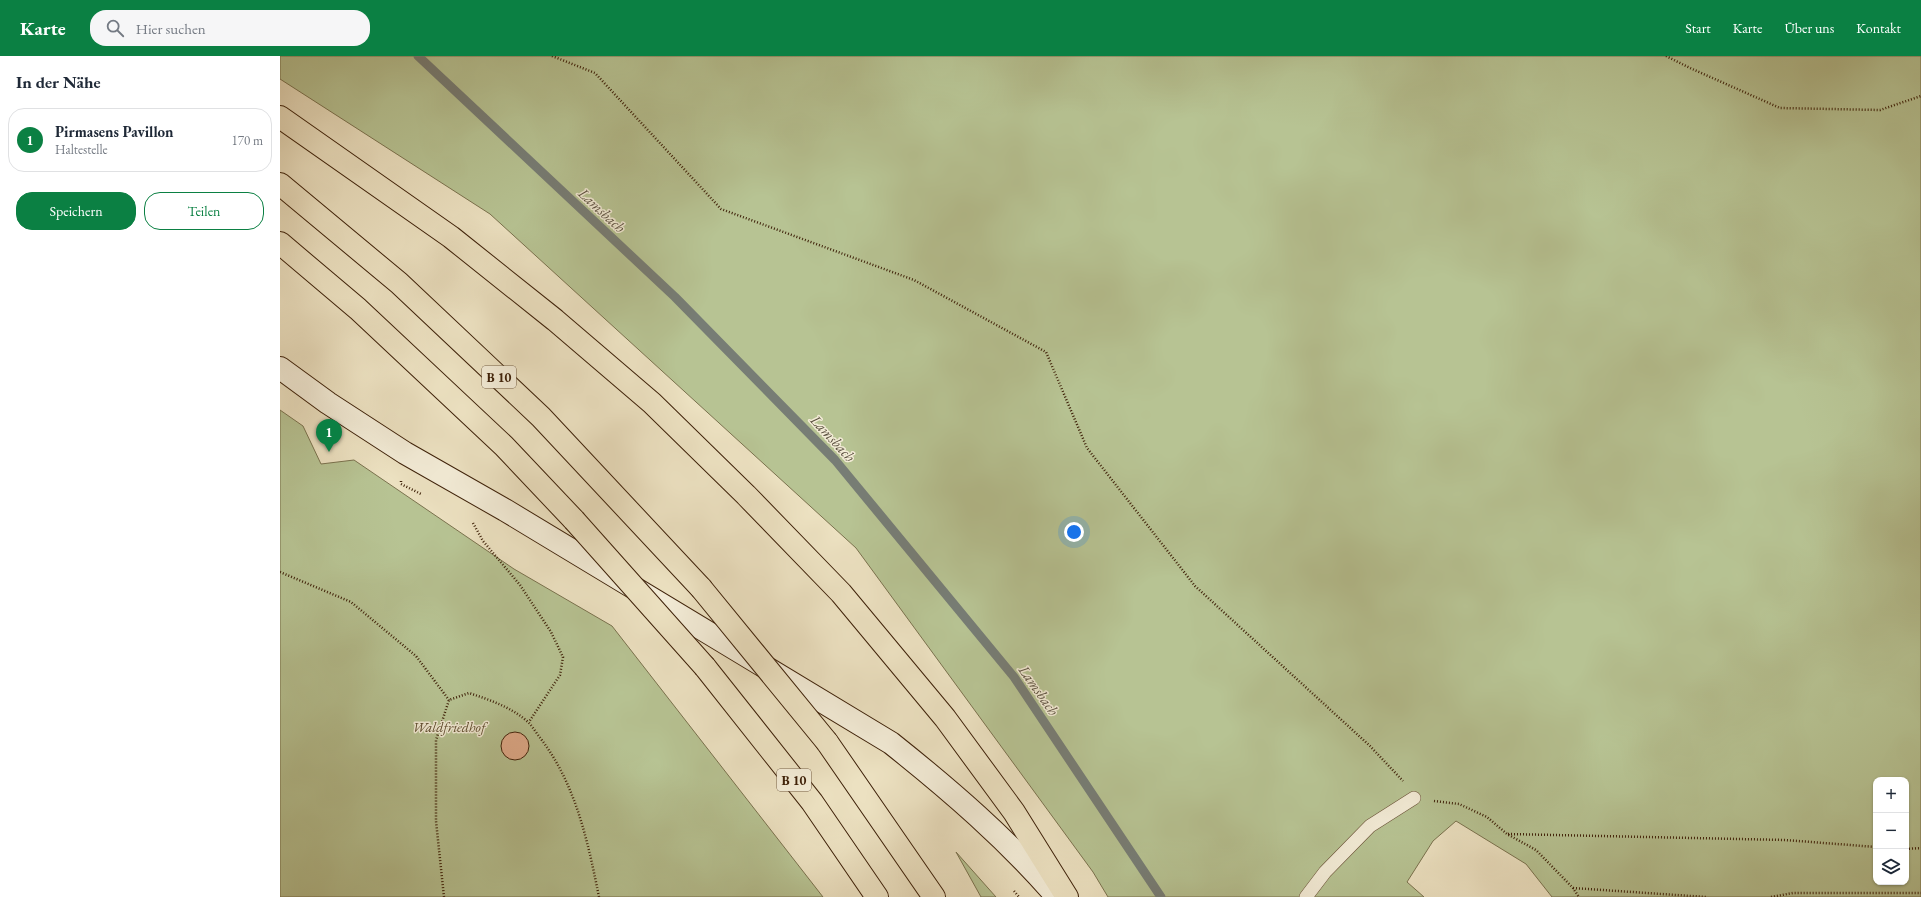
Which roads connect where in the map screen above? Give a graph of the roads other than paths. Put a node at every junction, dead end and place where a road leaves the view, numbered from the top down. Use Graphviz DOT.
graph roads {
  1 [pos="280,117"];
  2 [pos="280,184"];
  3 [pos="280,243"];
  4 [pos="280,368"];
  5 [pos="1414,798"];
  6 [pos="877,897"];
  7 [pos="934,897"];
  8 [pos="1057,897"];
  9 [pos="1067,897"];
  10 [pos="1306,897"];
  1 -- 9 [label="highway"];
  2 -- 7 [label="highway, B 10, bridge"];
  3 -- 6 [label="highway, B 10, bridge"];
  4 -- 8 [label="main road"];
  5 -- 10 [label="lane"];
}
